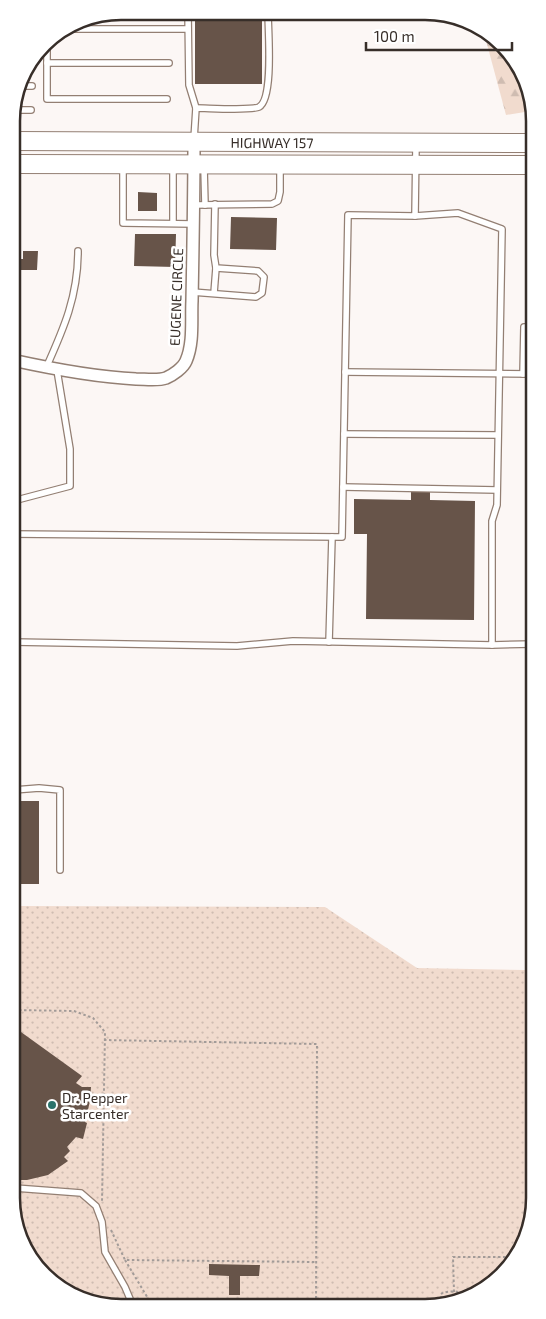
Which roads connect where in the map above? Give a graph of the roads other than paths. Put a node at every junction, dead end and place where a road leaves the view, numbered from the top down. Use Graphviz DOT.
graph roads {
  1 [pos="188,20"];
  2 [pos="268,20"];
  3 [pos="79,29"];
  4 [pos="188,29"];
  5 [pos="47,52"];
  6 [pos="47,63"];
  7 [pos="169,63"];
  8 [pos="26,86"];
  9 [pos="32,86"];
  10 [pos="168,99"];
  11 [pos="196,108"];
  12 [pos="21,110"];
  13 [pos="31,110"];
  14 [pos="20,141"];
  15 [pos="194,141"];
  16 [pos="416,142"];
  17 [pos="526,143"];
  18 [pos="20,164"];
  19 [pos="123,165"];
  20 [pos="280,165"];
  21 [pos="415,165"];
  22 [pos="526,165"];
  23 [pos="174,166"];
  24 [pos="199,166"];
  25 [pos="215,204"];
  26 [pos="200,205"];
  27 [pos="415,216"];
  28 [pos="173,223"];
  29 [pos="194,224"];
  30 [pos="78,251"];
  31 [pos="216,268"];
  32 [pos="192,292"];
  33 [pos="214,293"];
  34 [pos="526,327"];
  35 [pos="20,362"];
  36 [pos="52,369"];
  37 [pos="345,372"];
  38 [pos="499,374"];
  39 [pos="523,374"];
  40 [pos="344,434"];
  41 [pos="498,435"];
  42 [pos="343,486"];
  43 [pos="497,490"];
  44 [pos="20,499"];
  45 [pos="20,534"];
  46 [pos="332,537"];
  47 [pos="20,642"];
  48 [pos="329,642"];
  49 [pos="526,644"];
  50 [pos="492,645"];
  51 [pos="20,790"];
  52 [pos="60,870"];
  53 [pos="20,1188"];
  54 [pos="129,1299"];
  1 -- 4 [label="lane"];
  2 -- 11 [label="lane"];
  3 -- 4 [label="lane"];
  4 -- 11 [label="lane"];
  5 -- 6 [label="lane"];
  6 -- 7 [label="lane"];
  6 -- 10 [label="lane"];
  8 -- 9 [label="lane"];
  11 -- 15 [label="lane"];
  12 -- 13 [label="lane"];
  14 -- 15 [label="main road, HIGHWAY 157"];
  15 -- 16 [label="main road, HIGHWAY 157"];
  15 -- 24 [label="street, EUGENE CIRCLE"];
  16 -- 17 [label="main road, HIGHWAY 157"];
  16 -- 21 [label="lane"];
  18 -- 19 [label="main road, HIGHWAY 157"];
  19 -- 23 [label="main road, HIGHWAY 157"];
  19 -- 28 [label="lane"];
  20 -- 21 [label="main road, HIGHWAY 157"];
  20 -- 24 [label="main road, HIGHWAY 157"];
  20 -- 25 [label="lane"];
  21 -- 22 [label="main road, HIGHWAY 157"];
  21 -- 27 [label="lane"];
  23 -- 24 [label="main road, HIGHWAY 157"];
  23 -- 28 [label="lane"];
  24 -- 26 [label="street, EUGENE CIRCLE"];
  25 -- 26 [label="lane"];
  25 -- 31 [label="lane"];
  26 -- 29 [label="street, EUGENE CIRCLE"];
  27 -- 37 [label="lane"];
  27 -- 38 [label="lane"];
  28 -- 29 [label="lane"];
  29 -- 32 [label="street, EUGENE CIRCLE"];
  30 -- 36 [label="lane"];
  31 -- 33 [label="lane"];
  31 -- 33 [label="lane"];
  32 -- 33 [label="lane"];
  32 -- 36 [label="street, EUGENE CIRCLE"];
  34 -- 39 [label="lane"];
  35 -- 36 [label="street, EUGENE CIRCLE"];
  36 -- 44 [label="lane"];
  37 -- 38 [label="lane"];
  37 -- 40 [label="lane"];
  38 -- 39 [label="lane"];
  38 -- 41 [label="lane"];
  40 -- 41 [label="lane"];
  40 -- 42 [label="lane"];
  41 -- 43 [label="lane"];
  42 -- 43 [label="lane"];
  42 -- 46 [label="lane"];
  43 -- 50 [label="lane"];
  45 -- 46 [label="lane"];
  46 -- 48 [label="lane"];
  47 -- 48 [label="lane"];
  48 -- 50 [label="lane"];
  49 -- 50 [label="lane"];
  51 -- 52 [label="lane"];
  53 -- 54 [label="lane"];
}
